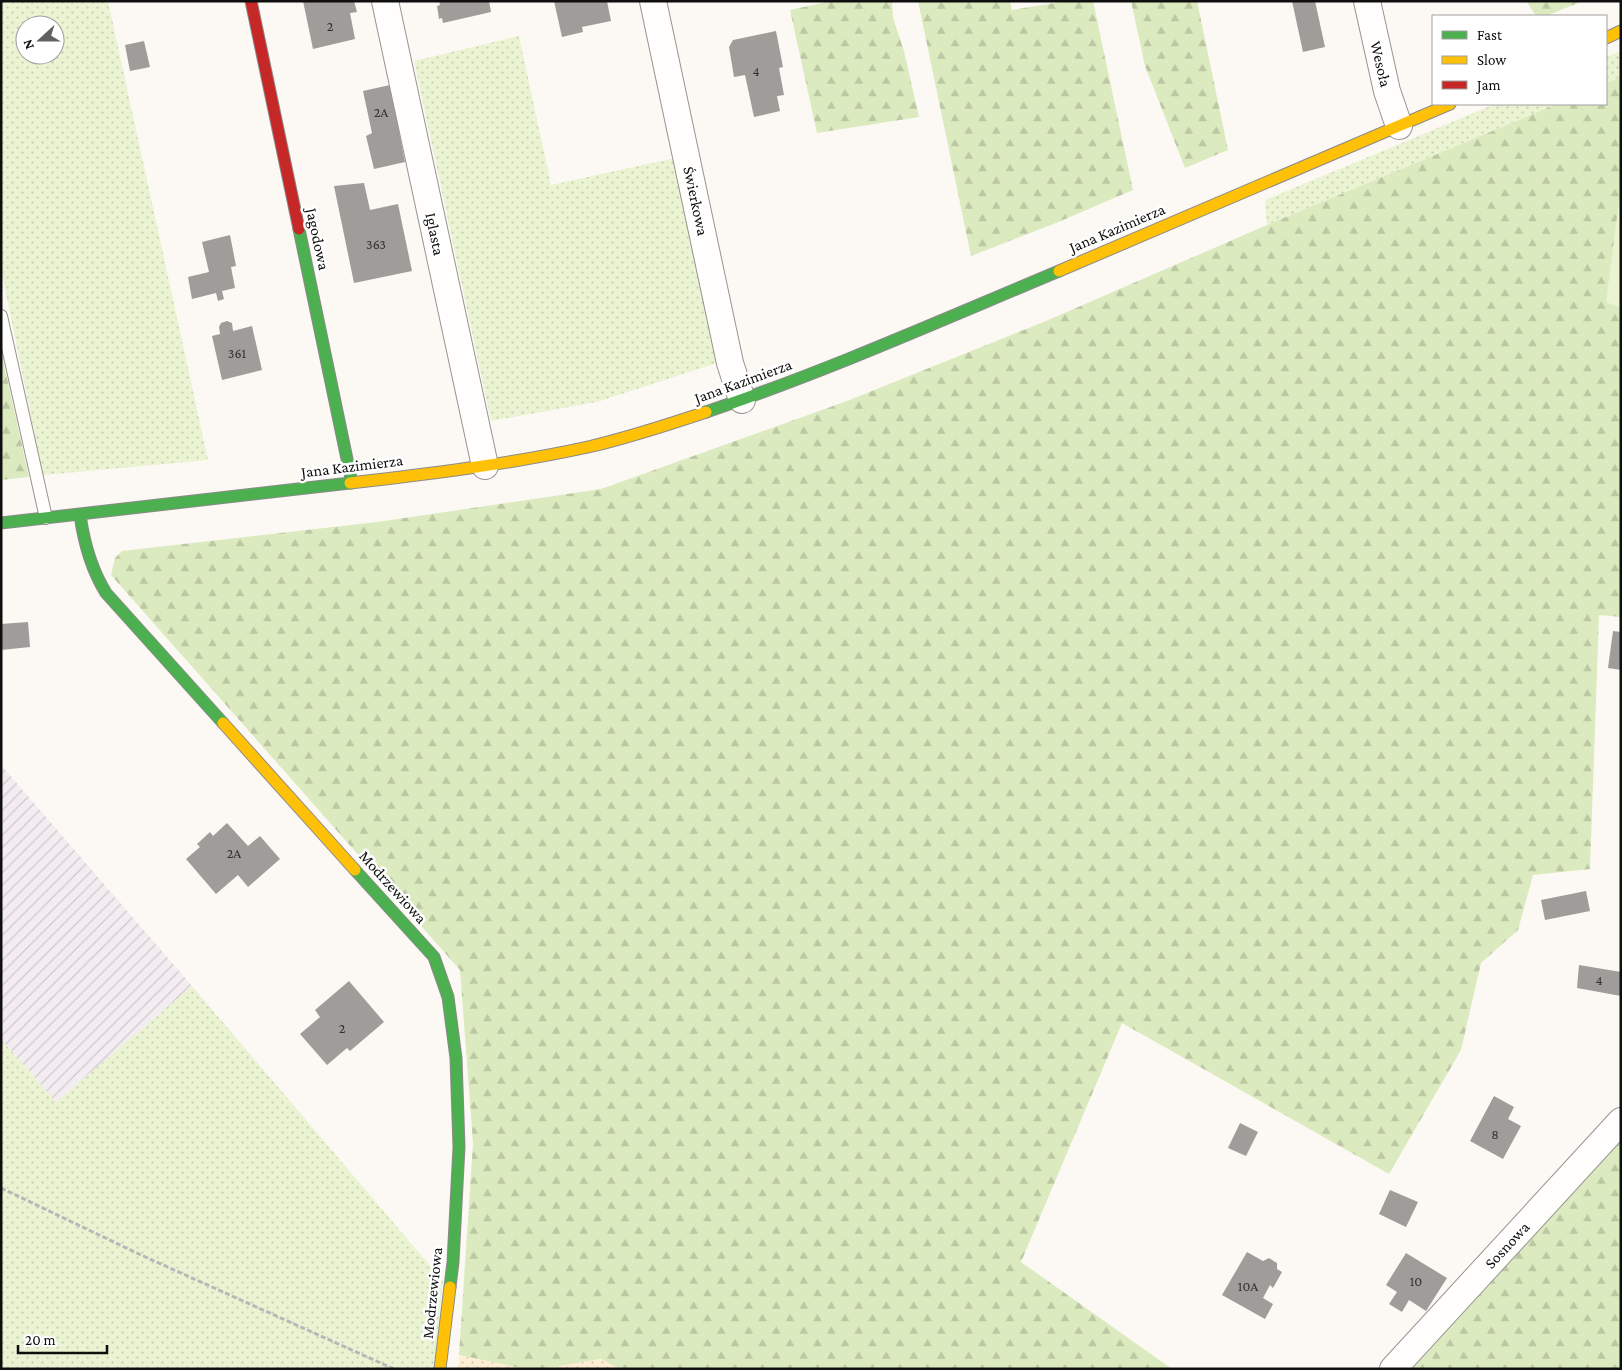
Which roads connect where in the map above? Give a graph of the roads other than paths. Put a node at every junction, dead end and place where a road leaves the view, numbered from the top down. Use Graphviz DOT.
graph roads {
  1 [pos="251,1"];
  2 [pos="385,1"];
  3 [pos="653,1"];
  4 [pos="1367,1"];
  5 [pos="1621,32"];
  6 [pos="1607,38"];
  7 [pos="1448,105"];
  8 [pos="1399,126"];
  9 [pos="1,316"];
  10 [pos="742,400"];
  11 [pos="486,466"];
  12 [pos="352,483"];
  13 [pos="80,515"];
  14 [pos="46,518"];
  15 [pos="1,523"];
  16 [pos="1621,1121"];
  17 [pos="440,1369"];
  18 [pos="1393,1369"];
  1 -- 12 [label="main road, Jagodowa"];
  2 -- 11 [label="street, Iglasta"];
  3 -- 10 [label="street, Świerkowa"];
  4 -- 8 [label="street, Wesoła"];
  5 -- 6 [label="main road"];
  7 -- 8 [label="main road, Jana Kazimierza"];
  8 -- 10 [label="main road, Jana Kazimierza"];
  9 -- 14 [label="lane"];
  10 -- 11 [label="main road, Jana Kazimierza"];
  11 -- 12 [label="main road, Jana Kazimierza"];
  12 -- 13 [label="main road, Jana Kazimierza"];
  13 -- 14 [label="main road, Jana Kazimierza"];
  13 -- 17 [label="main road, Modrzewiowa"];
  14 -- 15 [label="main road, Jana Kazimierza"];
  16 -- 18 [label="street, Sosnowa"];
}
